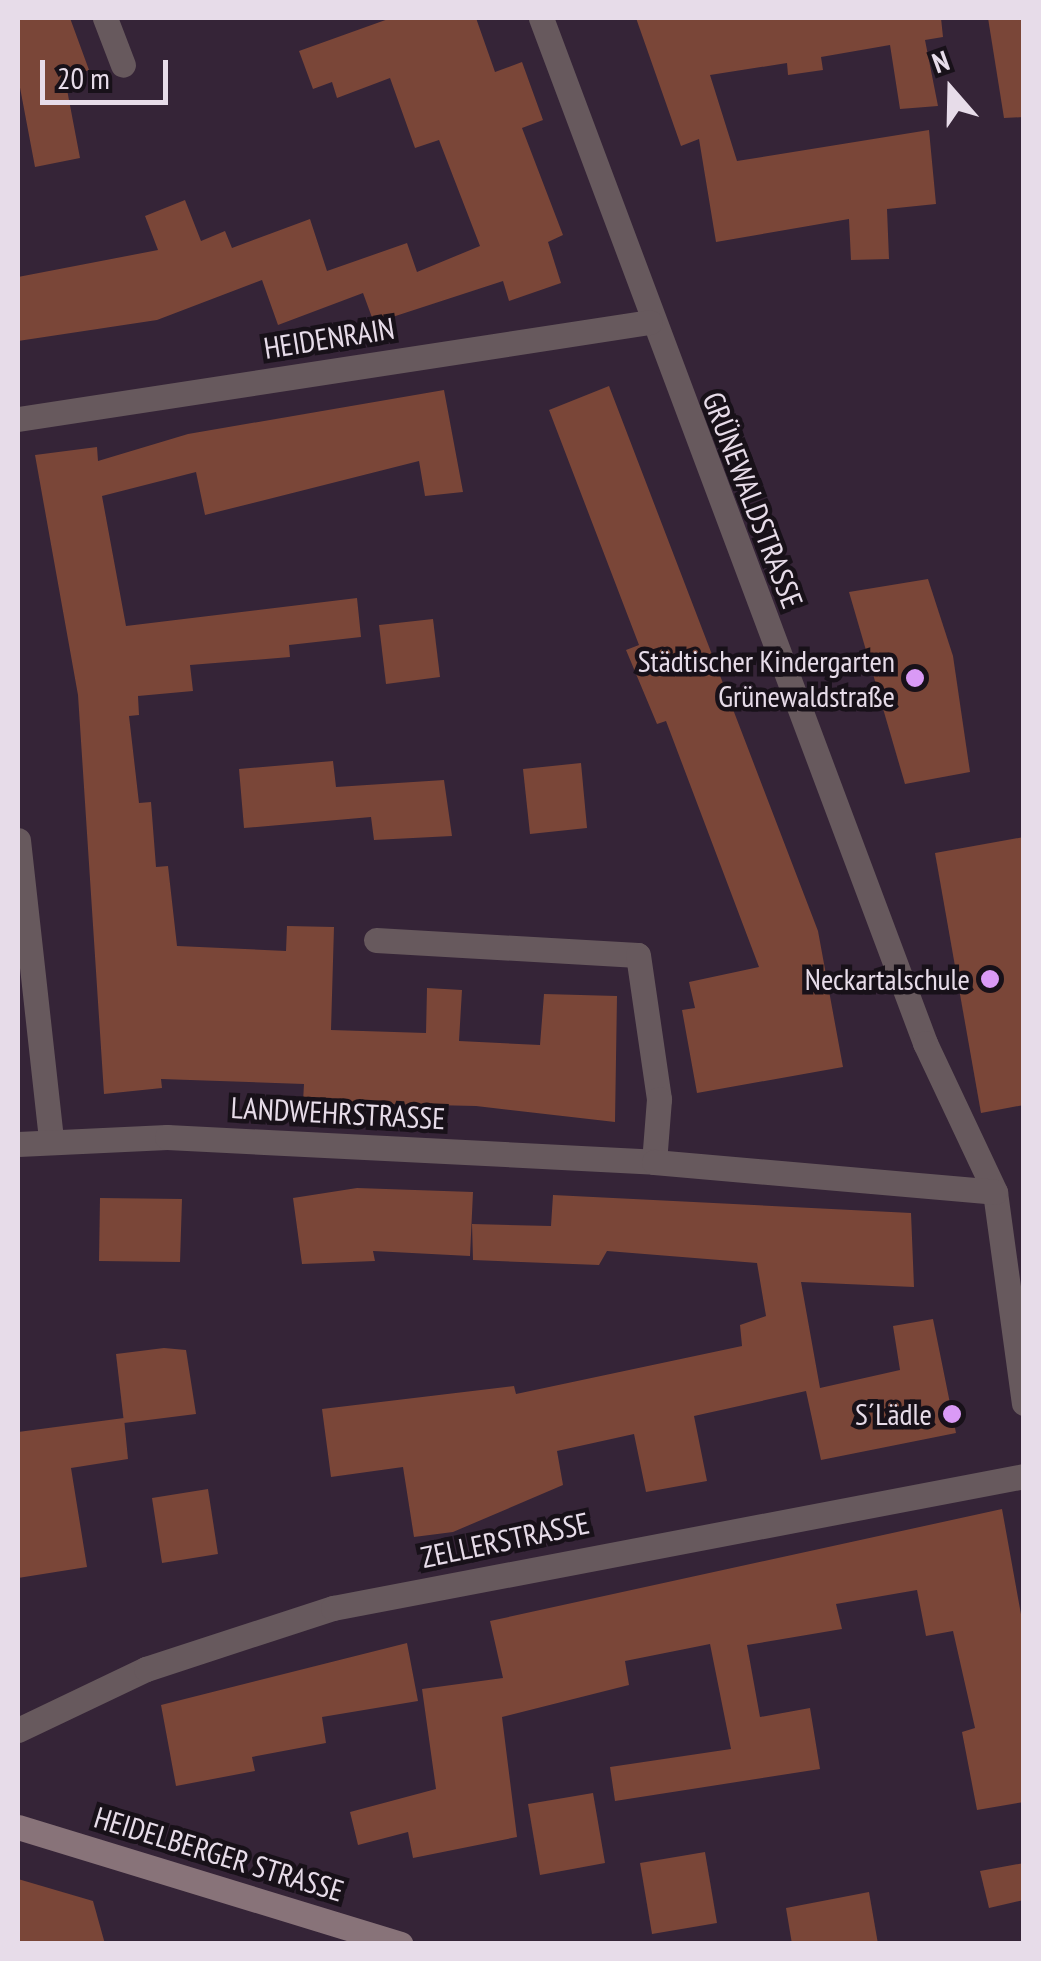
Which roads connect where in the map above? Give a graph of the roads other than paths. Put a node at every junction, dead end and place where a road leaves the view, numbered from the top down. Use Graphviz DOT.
graph roads {
  1 [pos="106,18"];
  2 [pos="542,18"];
  3 [pos="123,65"];
  4 [pos="650,322"];
  5 [pos="18,419"];
  6 [pos="18,840"];
  7 [pos="376,940"];
  8 [pos="51,1140"];
  9 [pos="18,1144"];
  10 [pos="654,1162"];
  11 [pos="995,1192"];
  12 [pos="1024,1403"];
  13 [pos="1024,1476"];
  14 [pos="18,1730"];
  15 [pos="18,1827"];
  16 [pos="401,1944"];
  1 -- 3 [label="street"];
  2 -- 4 [label="street, GRÜNEWALDSTRASSE"];
  4 -- 5 [label="street, HEIDENRAIN"];
  4 -- 11 [label="street, GRÜNEWALDSTRASSE"];
  6 -- 8 [label="street"];
  7 -- 10 [label="street"];
  8 -- 9 [label="street, LANDWEHRSTRASSE"];
  8 -- 10 [label="street, LANDWEHRSTRASSE"];
  10 -- 11 [label="street, LANDWEHRSTRASSE"];
  11 -- 12 [label="street, GRÜNEWALDSTRASSE"];
  13 -- 14 [label="street, ZELLERSTRASSE"];
  15 -- 16 [label="main road, HEIDELBERGER STRASSE"];
}
